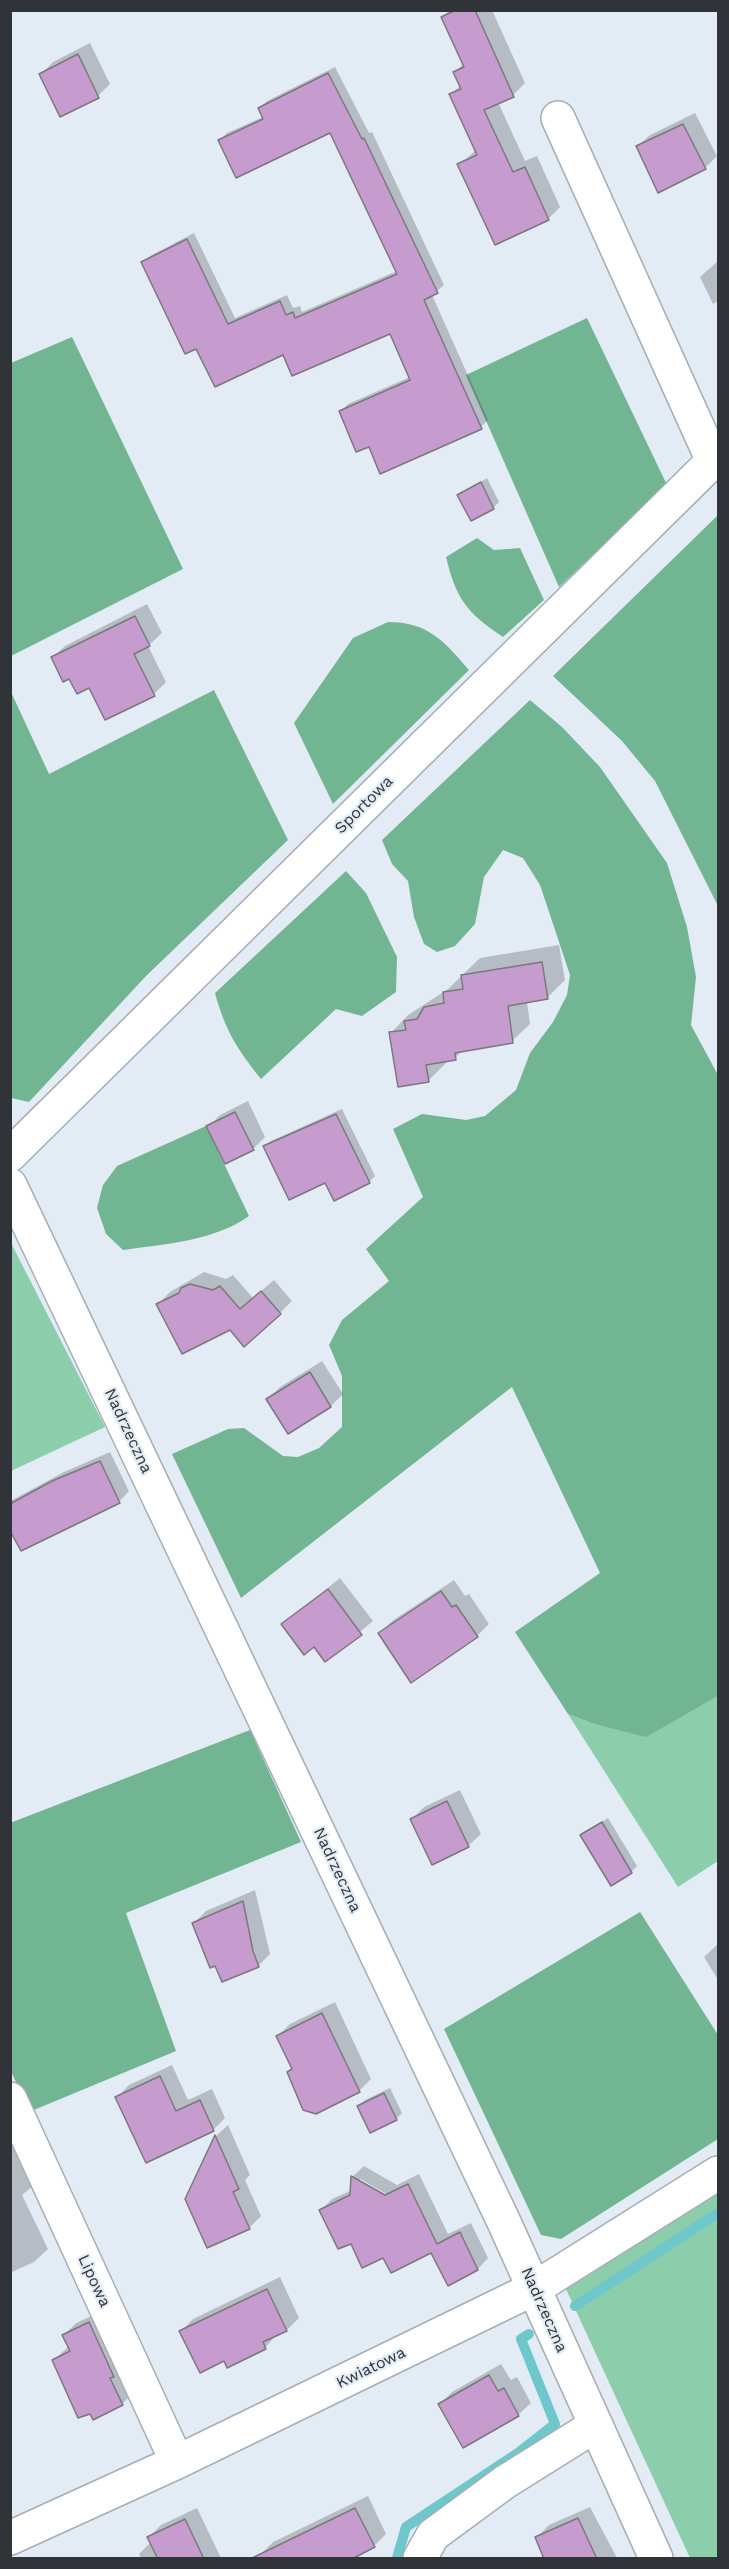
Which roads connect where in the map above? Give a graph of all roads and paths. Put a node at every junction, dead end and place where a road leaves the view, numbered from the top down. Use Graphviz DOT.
graph roads {
  1 [pos="558,118"];
  2 [pos="716,458"];
  3 [pos="10,1155"];
  4 [pos="10,1185"];
  5 [pos="10,2099"];
  6 [pos="718,2173"];
  7 [pos="535,2288"];
  8 [pos="596,2425"];
  9 [pos="177,2462"];
  10 [pos="10,2538"];
  11 [pos="420,2559"];
  12 [pos="656,2559"];
  1 -- 2 [label="street"];
  2 -- 3 [label="street, Sportowa"];
  4 -- 7 [label="street, Nadrzeczna"];
  5 -- 9 [label="street, Lipowa"];
  6 -- 7 [label="street, Kwiatowa"];
  7 -- 8 [label="street, Nadrzeczna"];
  7 -- 9 [label="street, Kwiatowa"];
  8 -- 11 [label="street"];
  8 -- 12 [label="street, Nadrzeczna"];
  9 -- 10 [label="street, Kwiatowa"];
}
